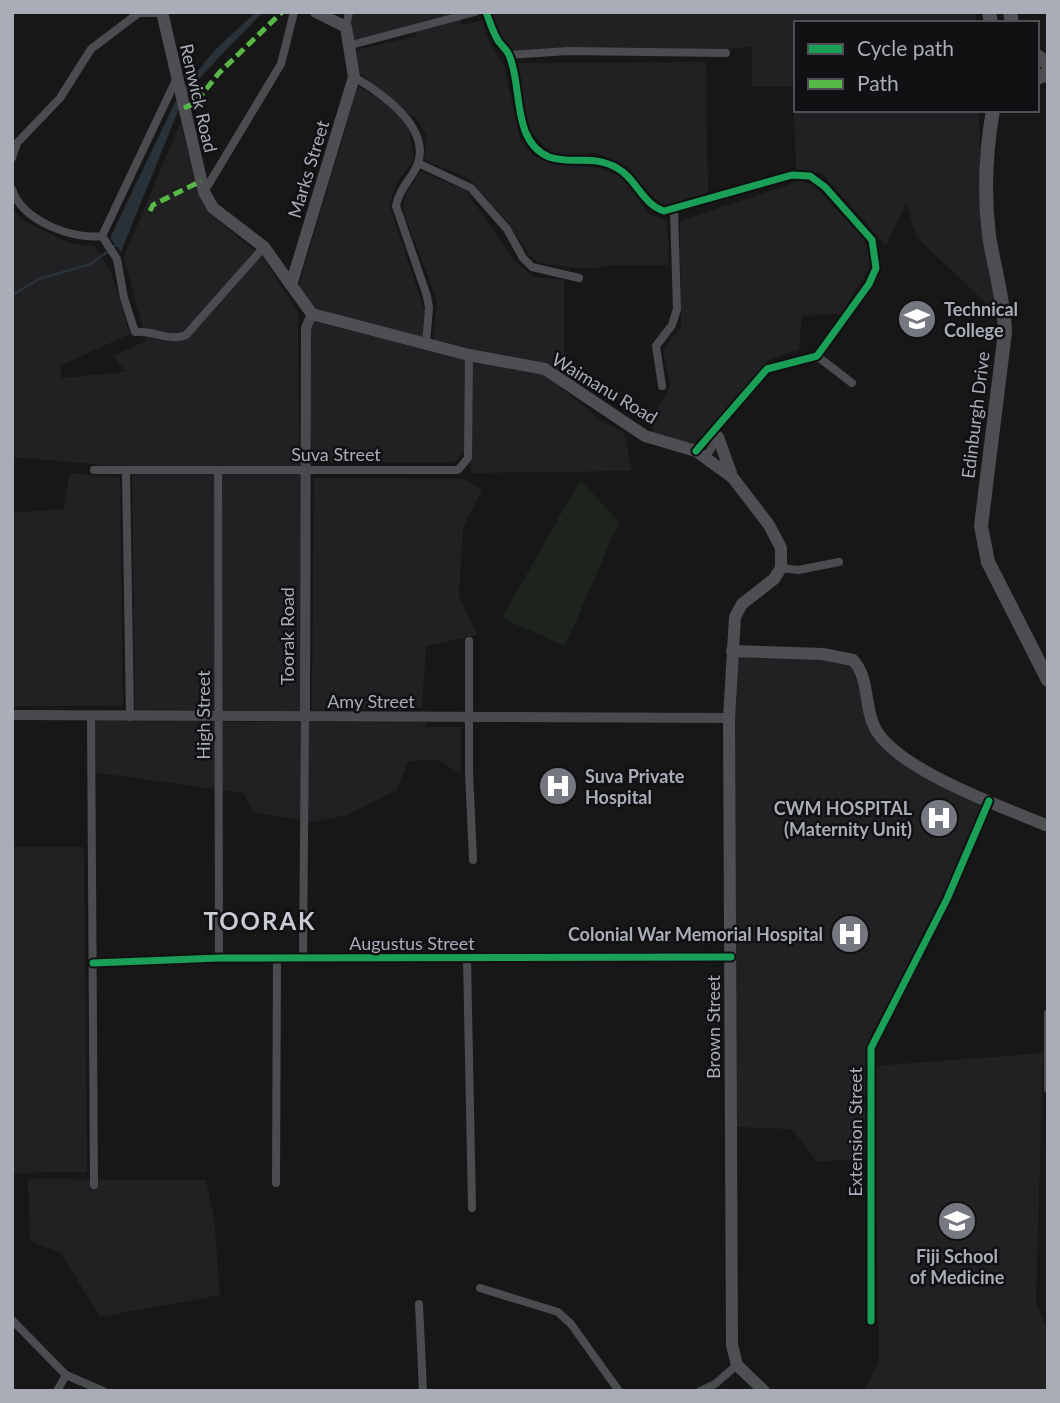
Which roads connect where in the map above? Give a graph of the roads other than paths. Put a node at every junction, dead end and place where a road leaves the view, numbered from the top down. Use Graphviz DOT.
graph roads {
  1 [pos="162,12"];
  2 [pos="294,12"];
  3 [pos="316,12"];
  4 [pos="349,12"];
  5 [pos="475,12"];
  6 [pos="486,12"];
  7 [pos="140,13"];
  8 [pos="346,27"];
  9 [pos="351,45"];
  10 [pos="726,53"];
  11 [pos="509,55"];
  12 [pos="354,77"];
  13 [pos="176,80"];
  14 [pos="987,112"];
  15 [pos="993,112"];
  16 [pos="999,112"];
  17 [pos="988,141"];
  18 [pos="12,158"];
  19 [pos="418,163"];
  20 [pos="12,189"];
  21 [pos="204,192"];
  22 [pos="674,209"];
  23 [pos="102,236"];
  24 [pos="264,247"];
  25 [pos="579,278"];
  26 [pos="291,285"];
  27 [pos="312,314"];
  28 [pos="426,344"];
  29 [pos="469,355"];
  30 [pos="817,356"];
  31 [pos="852,383"];
  32 [pos="662,386"];
  33 [pos="721,431"];
  34 [pos="701,454"];
  35 [pos="94,470"];
  36 [pos="305,470"];
  37 [pos="218,471"];
  38 [pos="125,472"];
  39 [pos="733,478"];
  40 [pos="839,562"];
  41 [pos="781,568"];
  42 [pos="469,641"];
  43 [pos="732,651"];
  44 [pos="1048,680"];
  45 [pos="12,715"];
  46 [pos="91,717"];
  47 [pos="130,717"];
  48 [pos="469,717"];
  49 [pos="219,718"];
  50 [pos="729,718"];
  51 [pos="305,719"];
  52 [pos="989,801"];
  53 [pos="1048,826"];
  54 [pos="473,860"];
  55 [pos="731,957"];
  56 [pos="219,958"];
  57 [pos="277,958"];
  58 [pos="303,959"];
  59 [pos="467,959"];
  60 [pos="93,963"];
  61 [pos="1048,1013"];
  62 [pos="1048,1089"];
  63 [pos="276,1183"];
  64 [pos="94,1185"];
  65 [pos="471,1208"];
  66 [pos="480,1288"];
  67 [pos="419,1304"];
  68 [pos="12,1320"];
  69 [pos="871,1321"];
  70 [pos="737,1365"];
  71 [pos="66,1375"];
  72 [pos="425,1390"];
  73 [pos="57,1391"];
  74 [pos="103,1391"];
  75 [pos="620,1391"];
  76 [pos="700,1391"];
  77 [pos="764,1391"];
  1 -- 7 [label="street"];
  1 -- 13 [label="main road, Renwick Road"];
  2 -- 21 [label="street"];
  3 -- 8 [label="main road"];
  4 -- 8 [label="street"];
  5 -- 9 [label="street"];
  6 -- 11 [label="street"];
  7 -- 18 [label="street"];
  8 -- 9 [label="main road, Marks Street"];
  9 -- 12 [label="main road, Marks Street"];
  10 -- 11 [label="street"];
  11 -- 22 [label="street"];
  12 -- 19 [label="street"];
  12 -- 26 [label="main road, Marks Street"];
  13 -- 21 [label="main road, Renwick Road"];
  13 -- 23 [label="street"];
  14 -- 17 [label="highway"];
  15 -- 17 [label="highway, Edinburgh Drive"];
  16 -- 17 [label="highway, Edinburgh Drive"];
  17 -- 44 [label="highway, Edinburgh Drive"];
  19 -- 25 [label="street"];
  19 -- 28 [label="street"];
  20 -- 23 [label="street"];
  21 -- 24 [label="main road"];
  22 -- 30 [label="street"];
  22 -- 32 [label="street"];
  23 -- 24 [label="street"];
  24 -- 26 [label="main road"];
  26 -- 27 [label="main road"];
  27 -- 28 [label="main road, Waimanu Road"];
  27 -- 36 [label="main road, Toorak Road"];
  28 -- 29 [label="main road, Waimanu Road"];
  29 -- 34 [label="main road, Waimanu Road"];
  29 -- 36 [label="street, Suva Street"];
  30 -- 31 [label="street"];
  30 -- 33 [label="street"];
  33 -- 34 [label="street"];
  33 -- 34 [label="street"];
  33 -- 39 [label="main road"];
  34 -- 39 [label="main road, Waimanu Road"];
  35 -- 38 [label="street, Suva Street"];
  36 -- 37 [label="street, Suva Street"];
  36 -- 51 [label="main road, Toorak Road"];
  37 -- 38 [label="street, Suva Street"];
  37 -- 49 [label="street, High Street"];
  38 -- 47 [label="street"];
  39 -- 41 [label="main road, Waimanu Road"];
  40 -- 41 [label="street"];
  41 -- 43 [label="main road"];
  42 -- 48 [label="street"];
  43 -- 50 [label="main road, Brown Street"];
  43 -- 52 [label="main road"];
  45 -- 46 [label="main road, Amy Street"];
  46 -- 47 [label="main road, Amy Street"];
  46 -- 60 [label="street"];
  47 -- 49 [label="main road, Amy Street"];
  48 -- 50 [label="main road, Amy Street"];
  48 -- 51 [label="main road, Amy Street"];
  48 -- 54 [label="street"];
  49 -- 51 [label="main road, Amy Street"];
  49 -- 56 [label="street, High Street"];
  50 -- 55 [label="main road, Brown Street"];
  51 -- 58 [label="street, Toorak Road"];
  52 -- 53 [label="main road"];
  52 -- 69 [label="street, Extension Street"];
  55 -- 59 [label="street, Augustus Street"];
  55 -- 70 [label="main road, Brown Street"];
  56 -- 57 [label="street, Augustus Street"];
  56 -- 60 [label="street, Augustus Street"];
  57 -- 58 [label="street, Augustus Street"];
  57 -- 63 [label="street"];
  58 -- 59 [label="street, Augustus Street"];
  59 -- 65 [label="street"];
  60 -- 64 [label="street"];
  61 -- 62 [label="street"];
  66 -- 75 [label="street"];
  67 -- 72 [label="street"];
  68 -- 71 [label="street"];
  70 -- 76 [label="street"];
  70 -- 77 [label="main road"];
  71 -- 73 [label="street"];
  71 -- 74 [label="street"];
}
